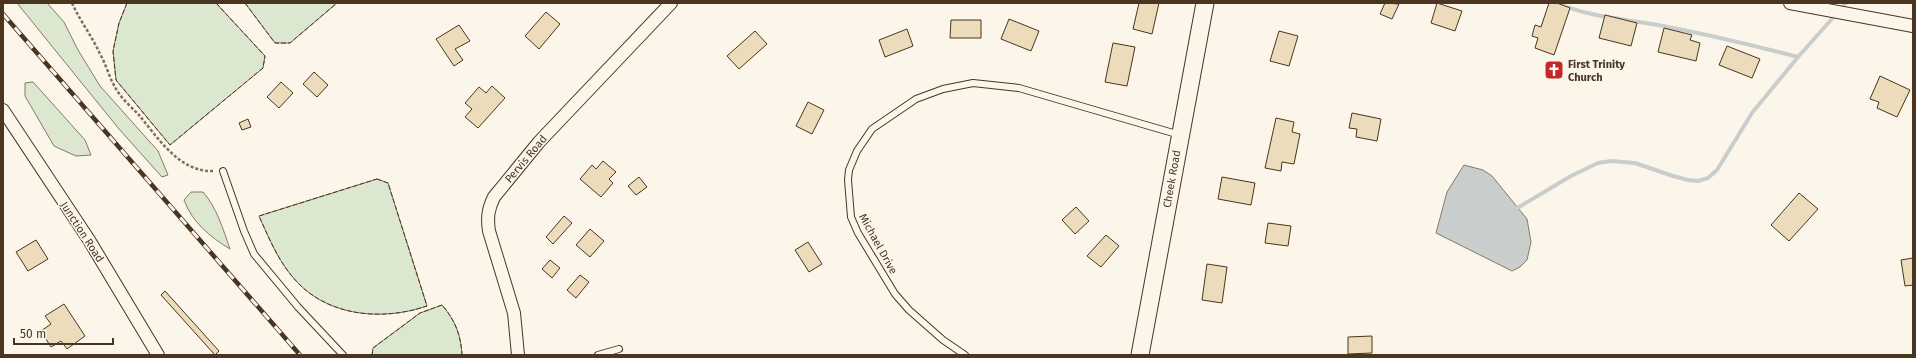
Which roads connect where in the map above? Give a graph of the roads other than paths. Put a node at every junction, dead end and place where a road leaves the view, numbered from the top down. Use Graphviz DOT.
graph roads {
  1 [pos="671,3"];
  2 [pos="1205,3"];
  3 [pos="1790,3"];
  4 [pos="1913,26"];
  5 [pos="3,110"];
  6 [pos="1180,135"];
  7 [pos="223,171"];
  8 [pos="620,349"];
  9 [pos="158,355"];
  10 [pos="343,355"];
  11 [pos="518,355"];
  12 [pos="598,355"];
  13 [pos="965,355"];
  14 [pos="1140,355"];
  1 -- 11 [label="street, Pervis Road"];
  2 -- 6 [label="street, Cheek Road"];
  3 -- 4 [label="street"];
  5 -- 9 [label="street, Junction Road"];
  6 -- 13 [label="lane, Michael Drive"];
  6 -- 14 [label="street, Cheek Road"];
  7 -- 10 [label="lane"];
  8 -- 12 [label="lane"];
}
